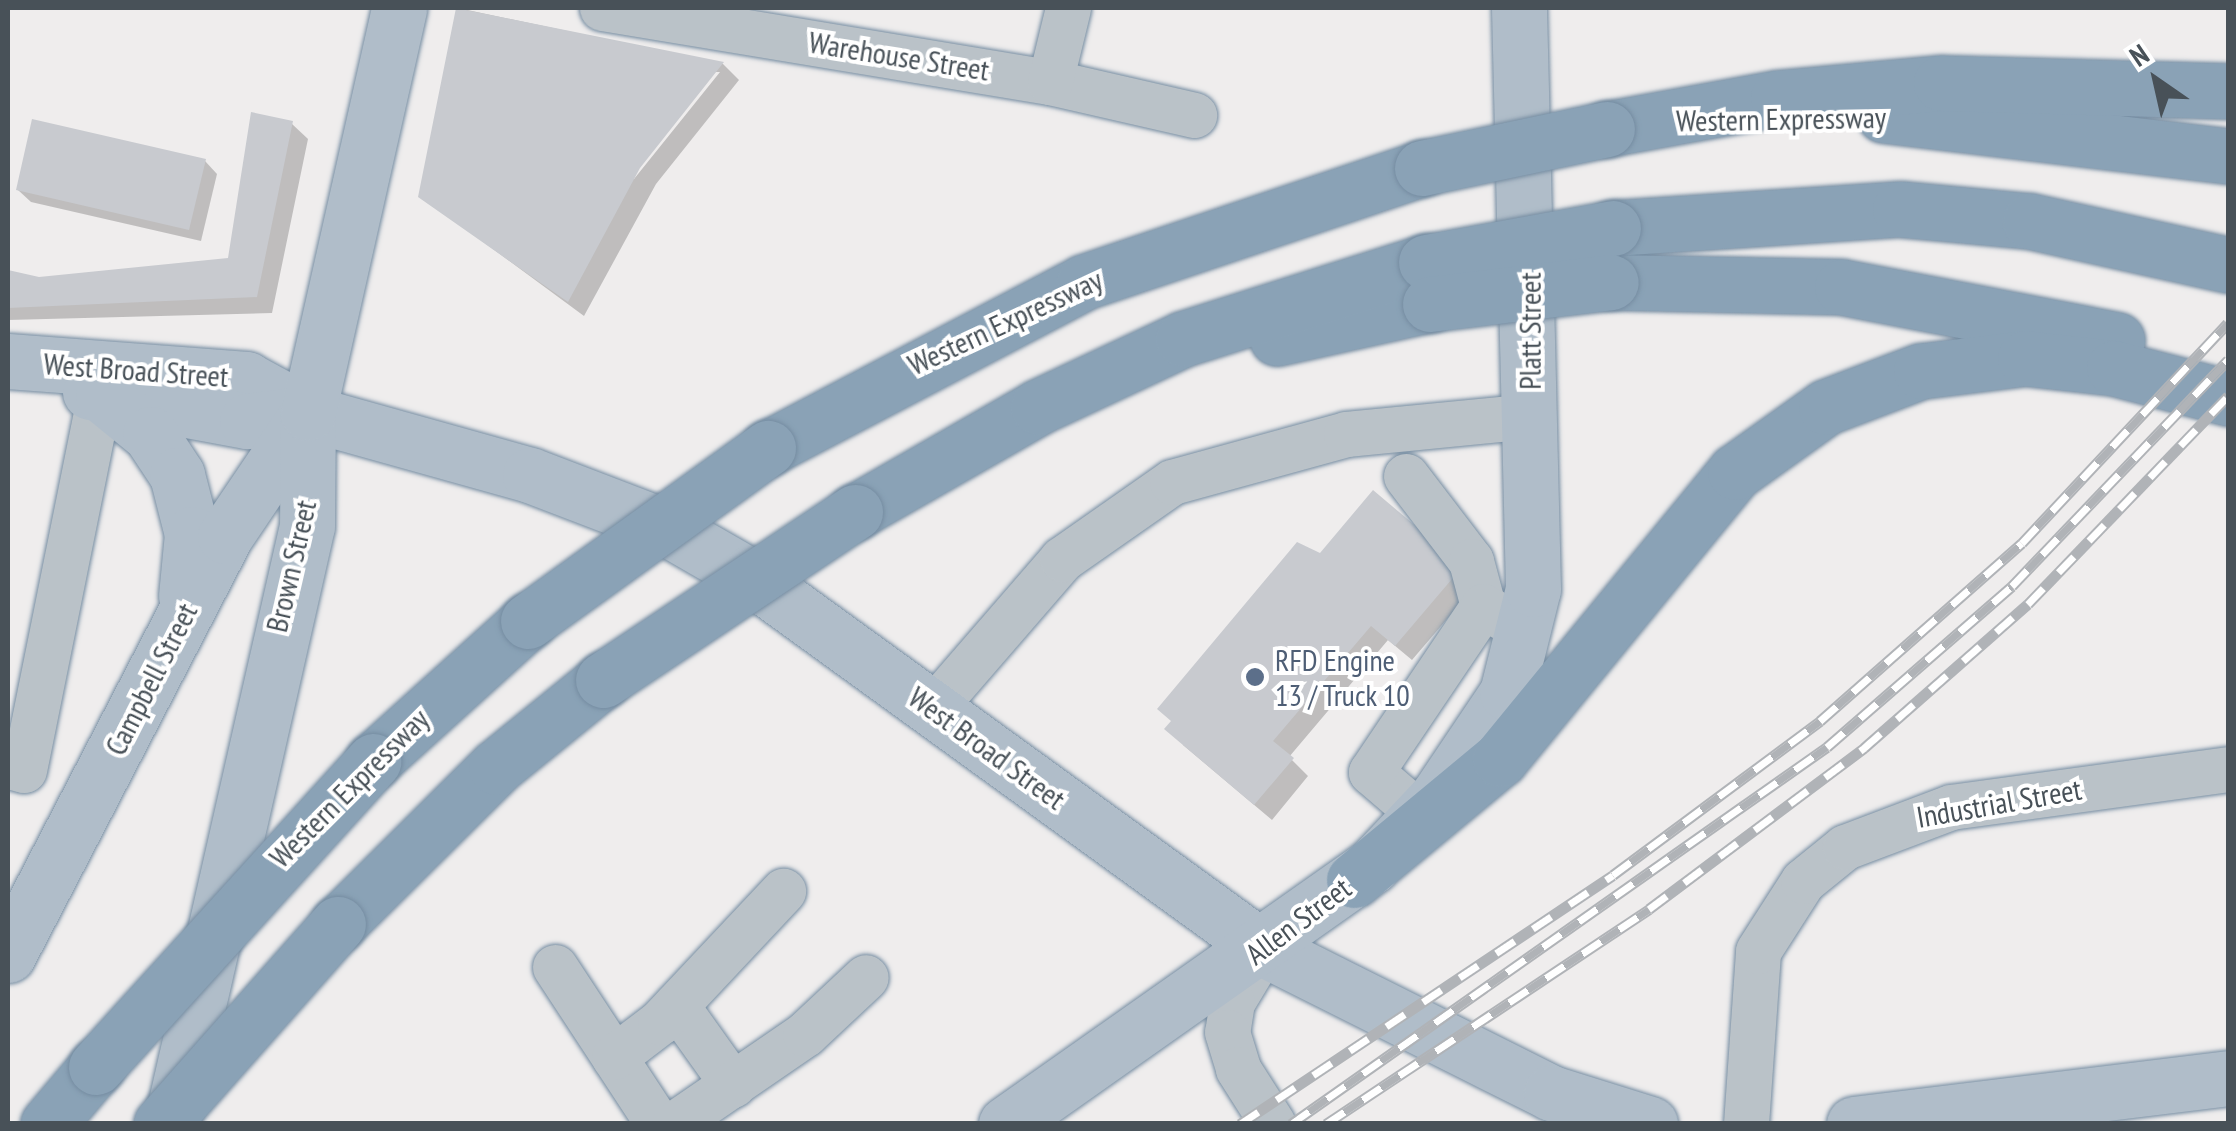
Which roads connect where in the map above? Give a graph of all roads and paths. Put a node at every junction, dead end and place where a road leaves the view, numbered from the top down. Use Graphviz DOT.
graph roads {
  1 [pos="399,8"];
  2 [pos="602,8"];
  3 [pos="1068,8"];
  4 [pos="1519,8"];
  5 [pos="1050,82"];
  6 [pos="2228,92"];
  7 [pos="1194,115"];
  8 [pos="1607,129"];
  9 [pos="2228,156"];
  10 [pos="2228,265"];
  11 [pos="1428,283"];
  12 [pos="11,361"];
  13 [pos="2228,378"];
  14 [pos="100,394"];
  15 [pos="2228,398"];
  16 [pos="308,413"];
  17 [pos="1530,416"];
  18 [pos="1406,476"];
  19 [pos="176,626"];
  20 [pos="1510,630"];
  21 [pos="932,708"];
  22 [pos="8,766"];
  23 [pos="2228,769"];
  24 [pos="1422,815"];
  25 [pos="1354,880"];
  26 [pos="782,891"];
  27 [pos="1264,949"];
  28 [pos="8,955"];
  29 [pos="555,967"];
  30 [pos="866,977"];
  31 [pos="676,1005"];
  32 [pos="614,1057"];
  33 [pos="2228,1078"];
  34 [pos="733,1084"];
  35 [pos="1628,1121"];
  36 [pos="48,1124"];
  37 [pos="161,1124"];
  38 [pos="170,1124"];
  39 [pos="658,1124"];
  40 [pos="674,1124"];
  41 [pos="1006,1124"];
  42 [pos="1273,1124"];
  43 [pos="1746,1124"];
  44 [pos="1854,1124"];
  1 -- 16 [label="main road, Brown Street"];
  2 -- 5 [label="street, Warehouse Street"];
  3 -- 5 [label="street"];
  4 -- 17 [label="main road, Platt Street"];
  5 -- 7 [label="street, Warehouse Street"];
  6 -- 8 [label="highway"];
  8 -- 9 [label="highway, Western Expressway"];
  8 -- 36 [label="highway, Western Expressway, bridge"];
  10 -- 11 [label="highway, bridge"];
  11 -- 13 [label="highway, bridge"];
  11 -- 37 [label="highway, bridge"];
  12 -- 14 [label="main road, West Broad Street"];
  12 -- 16 [label="main road, West Broad Street"];
  14 -- 16 [label="main road, West Broad Street"];
  14 -- 19 [label="main road"];
  14 -- 22 [label="street"];
  15 -- 25 [label="highway"];
  16 -- 19 [label="main road, Campbell Street"];
  16 -- 21 [label="main road, West Broad Street"];
  16 -- 38 [label="main road, Brown Street"];
  17 -- 20 [label="main road, Platt Street"];
  17 -- 21 [label="street"];
  18 -- 20 [label="street"];
  19 -- 28 [label="main road, Campbell Street"];
  20 -- 24 [label="main road, Allen Street"];
  20 -- 24 [label="street"];
  21 -- 27 [label="main road, West Broad Street"];
  23 -- 43 [label="street, Industrial Street"];
  24 -- 25 [label="main road, Allen Street"];
  25 -- 27 [label="main road, Allen Street"];
  26 -- 31 [label="street"];
  27 -- 35 [label="main road, West Broad Street"];
  27 -- 41 [label="main road, Allen Street"];
  27 -- 42 [label="street"];
  29 -- 32 [label="street"];
  30 -- 34 [label="street"];
  31 -- 32 [label="street"];
  31 -- 34 [label="street"];
  32 -- 39 [label="street"];
  33 -- 44 [label="main road"];
  34 -- 40 [label="street"];
}
